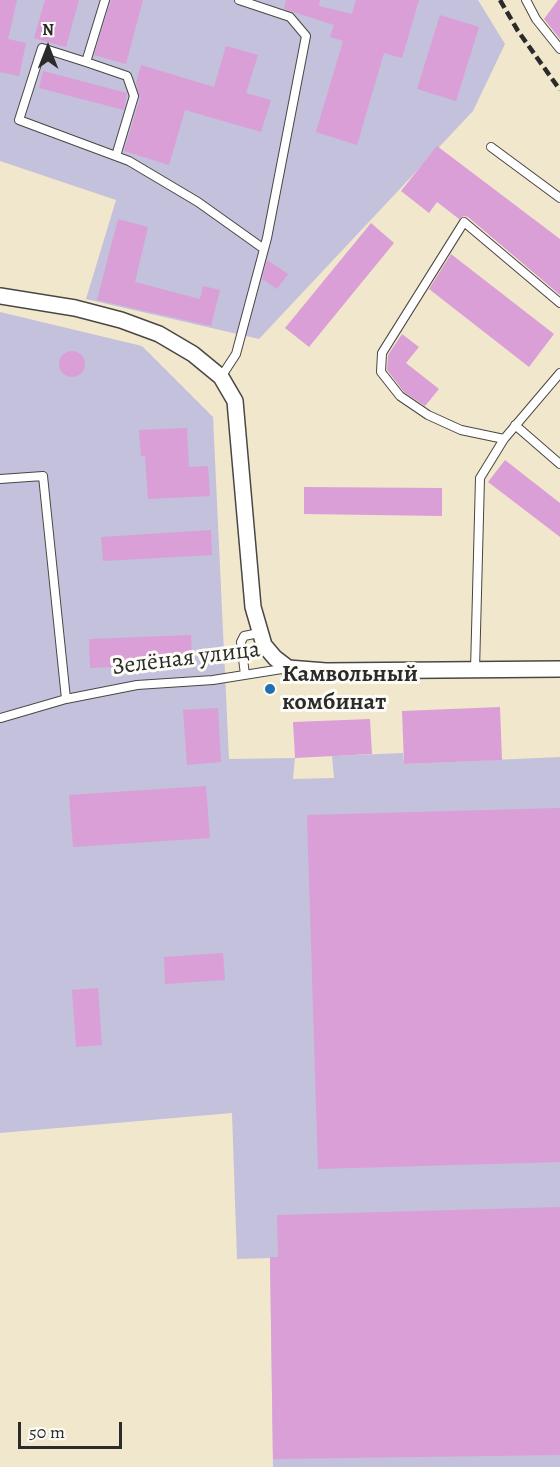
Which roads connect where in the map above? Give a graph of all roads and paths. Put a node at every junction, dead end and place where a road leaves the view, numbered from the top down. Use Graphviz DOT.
graph roads {
  1 [pos="105,0"];
  2 [pos="239,0"];
  3 [pos="526,0"];
  4 [pos="560,49"];
  5 [pos="86,62"];
  6 [pos="491,147"];
  7 [pos="116,156"];
  8 [pos="560,198"];
  9 [pos="264,249"];
  10 [pos="0,296"];
  11 [pos="560,303"];
  12 [pos="560,373"];
  13 [pos="221,377"];
  14 [pos="515,425"];
  15 [pos="504,439"];
  16 [pos="560,464"];
  17 [pos="0,479"];
  18 [pos="259,633"];
  19 [pos="288,668"];
  20 [pos="560,669"];
  21 [pos="475,670"];
  22 [pos="245,675"];
  23 [pos="66,699"];
  24 [pos="1,718"];
  1 -- 5 [label="lane"];
  2 -- 9 [label="lane"];
  3 -- 4 [label="lane"];
  5 -- 7 [label="lane"];
  5 -- 7 [label="lane"];
  6 -- 8 [label="lane"];
  7 -- 9 [label="lane"];
  9 -- 13 [label="lane"];
  10 -- 13 [label="street"];
  11 -- 15 [label="lane"];
  12 -- 14 [label="lane"];
  13 -- 18 [label="street"];
  14 -- 15 [label="lane"];
  14 -- 16 [label="lane"];
  15 -- 21 [label="lane"];
  17 -- 23 [label="lane"];
  18 -- 19 [label="street"];
  18 -- 22 [label="lane"];
  19 -- 21 [label="street, Зелёная улица"];
  19 -- 22 [label="lane, Зелёная улица"];
  20 -- 21 [label="street, Зелёная улица"];
  22 -- 23 [label="lane, Зелёная улица"];
  23 -- 24 [label="lane, Зелёная улица"];
}
